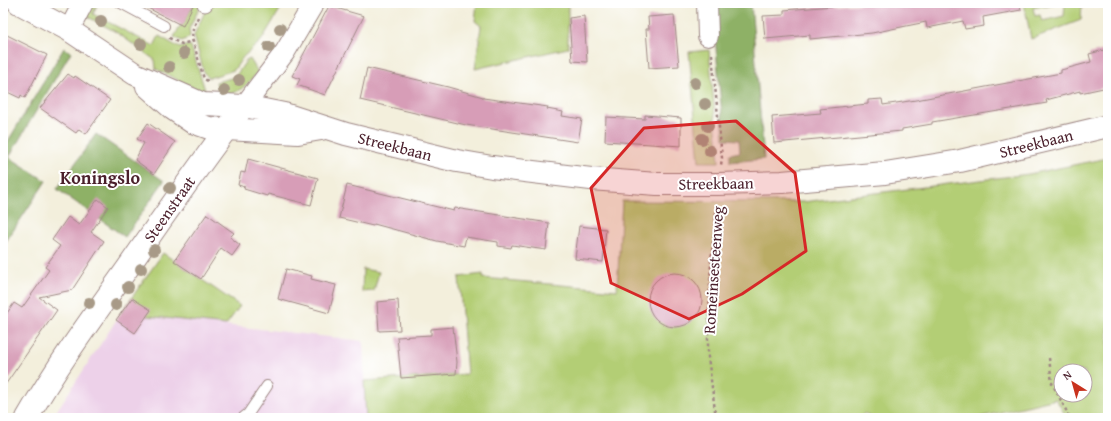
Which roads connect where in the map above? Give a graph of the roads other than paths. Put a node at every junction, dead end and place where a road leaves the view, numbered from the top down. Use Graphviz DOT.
graph roads {
  1 [pos="19,3"];
  2 [pos="83,3"];
  3 [pos="120,3"];
  4 [pos="314,3"];
  5 [pos="707,3"];
  6 [pos="164,26"];
  7 [pos="69,30"];
  8 [pos="708,36"];
  9 [pos="135,74"];
  10 [pos="244,106"];
  11 [pos="1108,126"];
  12 [pos="324,128"];
  13 [pos="226,129"];
  14 [pos="267,386"];
  15 [pos="27,418"];
  16 [pos="242,418"];
  1 -- 7 [label="street, Streekbaan"];
  2 -- 7 [label="street"];
  3 -- 6 [label="lane"];
  4 -- 10 [label="street, Steenstraat"];
  5 -- 8 [label="street"];
  7 -- 9 [label="street, Streekbaan"];
  9 -- 10 [label="street, Streekbaan"];
  9 -- 13 [label="street, Streekbaan"];
  10 -- 12 [label="street, Streekbaan"];
  10 -- 13 [label="street, Steenstraat"];
  11 -- 12 [label="street, Streekbaan"];
  12 -- 13 [label="street, Streekbaan"];
  13 -- 15 [label="street, Steenstraat"];
  14 -- 16 [label="lane"];
}
